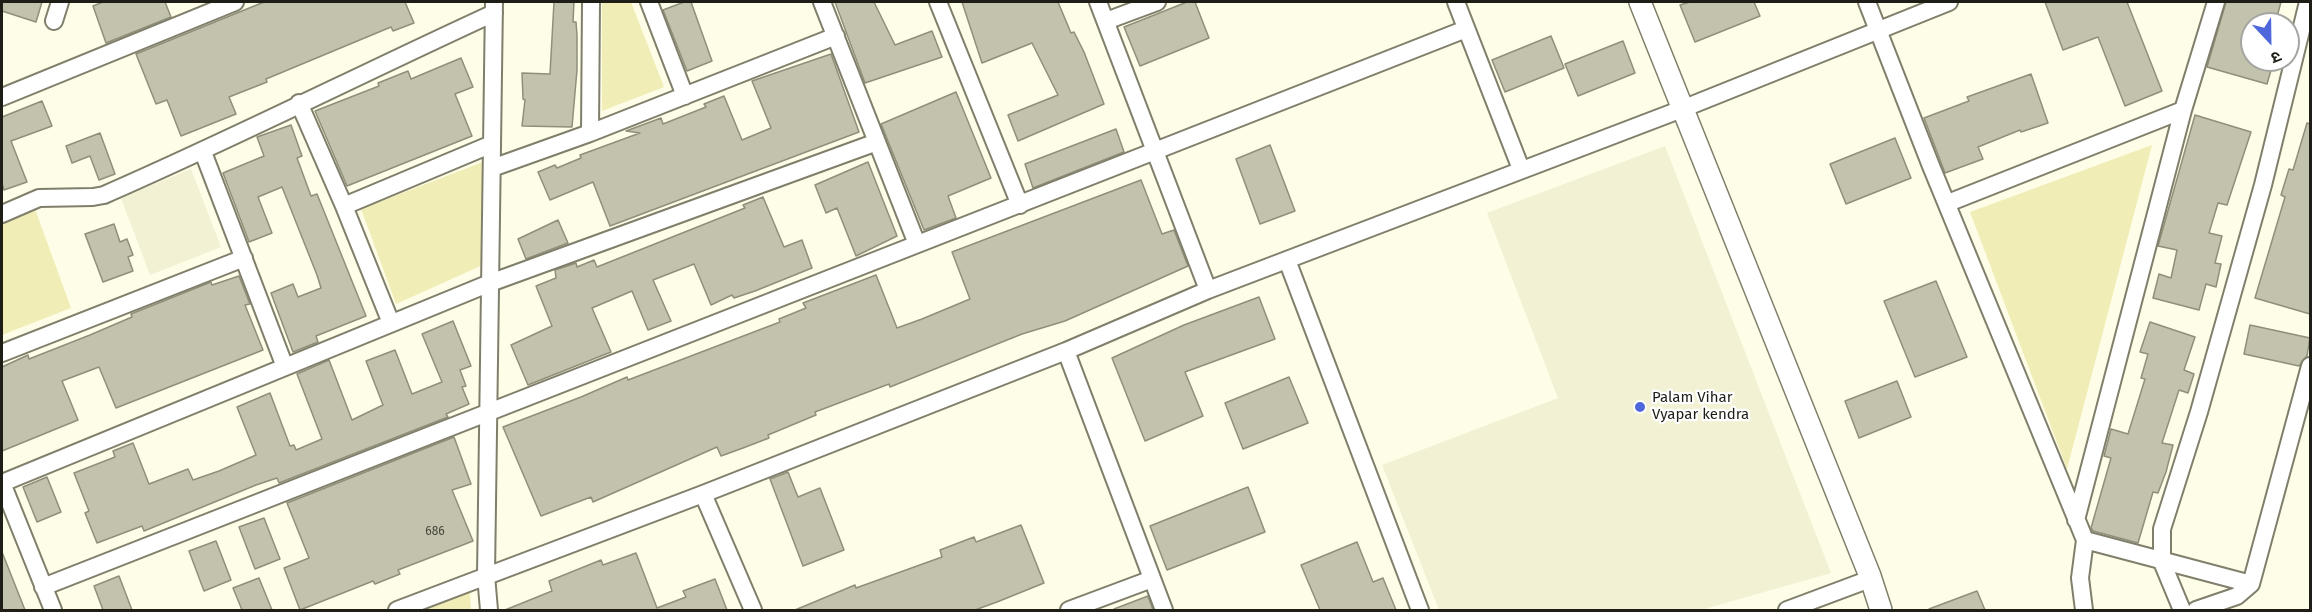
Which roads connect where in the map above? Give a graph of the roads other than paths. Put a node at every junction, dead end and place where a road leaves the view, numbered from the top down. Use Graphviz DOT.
graph roads {
  1 [pos="60,2"];
  2 [pos="235,2"];
  3 [pos="591,2"];
  4 [pos="649,2"];
  5 [pos="822,2"];
  6 [pos="938,2"];
  7 [pos="1098,2"];
  8 [pos="1157,2"];
  9 [pos="1456,2"];
  10 [pos="1640,2"];
  11 [pos="1867,2"];
  12 [pos="1949,2"];
  13 [pos="2216,2"];
  14 [pos="2308,2"];
  15 [pos="214,5"];
  16 [pos="494,7"];
  17 [pos="54,21"];
  18 [pos="1106,21"];
  19 [pos="1878,28"];
  20 [pos="1466,29"];
  21 [pos="836,36"];
  22 [pos="685,96"];
  23 [pos="2,97"];
  24 [pos="299,103"];
  25 [pos="1683,109"];
  26 [pos="2183,110"];
  27 [pos="590,133"];
  28 [pos="877,142"];
  29 [pos="492,144"];
  30 [pos="1156,151"];
  31 [pos="203,152"];
  32 [pos="492,168"];
  33 [pos="1521,169"];
  34 [pos="1948,203"];
  35 [pos="1020,205"];
  36 [pos="344,206"];
  37 [pos="2,214"];
  38 [pos="917,244"];
  39 [pos="244,258"];
  40 [pos="1287,260"];
  41 [pos="490,283"];
  42 [pos="1208,290"];
  43 [pos="391,323"];
  44 [pos="1066,351"];
  45 [pos="2,353"];
  46 [pos="2310,366"];
  47 [pos="285,367"];
  48 [pos="488,411"];
  49 [pos="703,494"];
  50 [pos="2076,520"];
  51 [pos="2085,540"];
  52 [pos="2162,562"];
  53 [pos="486,575"];
  54 [pos="1152,579"];
  55 [pos="1870,579"];
  56 [pos="2251,584"];
  57 [pos="44,587"];
  58 [pos="52,610"];
  59 [pos="397,610"];
  60 [pos="489,610"];
  61 [pos="753,610"];
  62 [pos="1068,610"];
  63 [pos="1164,610"];
  64 [pos="1420,610"];
  65 [pos="1787,610"];
  66 [pos="1881,610"];
  67 [pos="2084,610"];
  68 [pos="2182,610"];
  69 [pos="2196,610"];
  1 -- 17 [label="street"];
  2 -- 15 [label="street"];
  3 -- 27 [label="street"];
  4 -- 22 [label="street"];
  5 -- 21 [label="street"];
  6 -- 35 [label="street"];
  7 -- 18 [label="street"];
  8 -- 18 [label="street"];
  9 -- 20 [label="street"];
  10 -- 25 [label="street"];
  11 -- 19 [label="street"];
  12 -- 19 [label="street"];
  13 -- 26 [label="street"];
  14 -- 52 [label="street"];
  15 -- 23 [label="street"];
  16 -- 24 [label="street"];
  16 -- 29 [label="street"];
  18 -- 30 [label="street"];
  19 -- 25 [label="street"];
  19 -- 34 [label="street"];
  20 -- 30 [label="street"];
  20 -- 33 [label="street"];
  21 -- 22 [label="street"];
  21 -- 28 [label="street"];
  22 -- 27 [label="street"];
  24 -- 31 [label="street"];
  24 -- 36 [label="street"];
  25 -- 33 [label="street"];
  25 -- 55 [label="street"];
  26 -- 34 [label="street"];
  26 -- 50 [label="street"];
  27 -- 32 [label="street"];
  28 -- 38 [label="street"];
  28 -- 41 [label="street"];
  29 -- 32 [label="street"];
  29 -- 36 [label="street"];
  30 -- 35 [label="street"];
  30 -- 42 [label="street"];
  31 -- 37 [label="street"];
  31 -- 39 [label="street"];
  32 -- 41 [label="street"];
  33 -- 40 [label="street"];
  34 -- 50 [label="street"];
  35 -- 38 [label="street"];
  36 -- 43 [label="street"];
  38 -- 48 [label="street"];
  39 -- 45 [label="street"];
  39 -- 47 [label="street"];
  40 -- 42 [label="street"];
  40 -- 64 [label="street"];
  41 -- 43 [label="street"];
  41 -- 48 [label="street"];
  42 -- 44 [label="street"];
  43 -- 47 [label="street"];
  44 -- 49 [label="street"];
  44 -- 54 [label="street"];
  46 -- 56 [label="street"];
  47 -- 57 [label="street"];
  48 -- 53 [label="street"];
  48 -- 57 [label="street"];
  49 -- 53 [label="street"];
  49 -- 61 [label="street"];
  50 -- 51 [label="street"];
  51 -- 52 [label="street"];
  51 -- 67 [label="street"];
  52 -- 56 [label="street"];
  52 -- 68 [label="street"];
  53 -- 59 [label="street"];
  53 -- 60 [label="street"];
  54 -- 62 [label="street"];
  54 -- 63 [label="street"];
  55 -- 65 [label="street"];
  55 -- 66 [label="street"];
  56 -- 69 [label="street"];
  57 -- 58 [label="street"];
}
